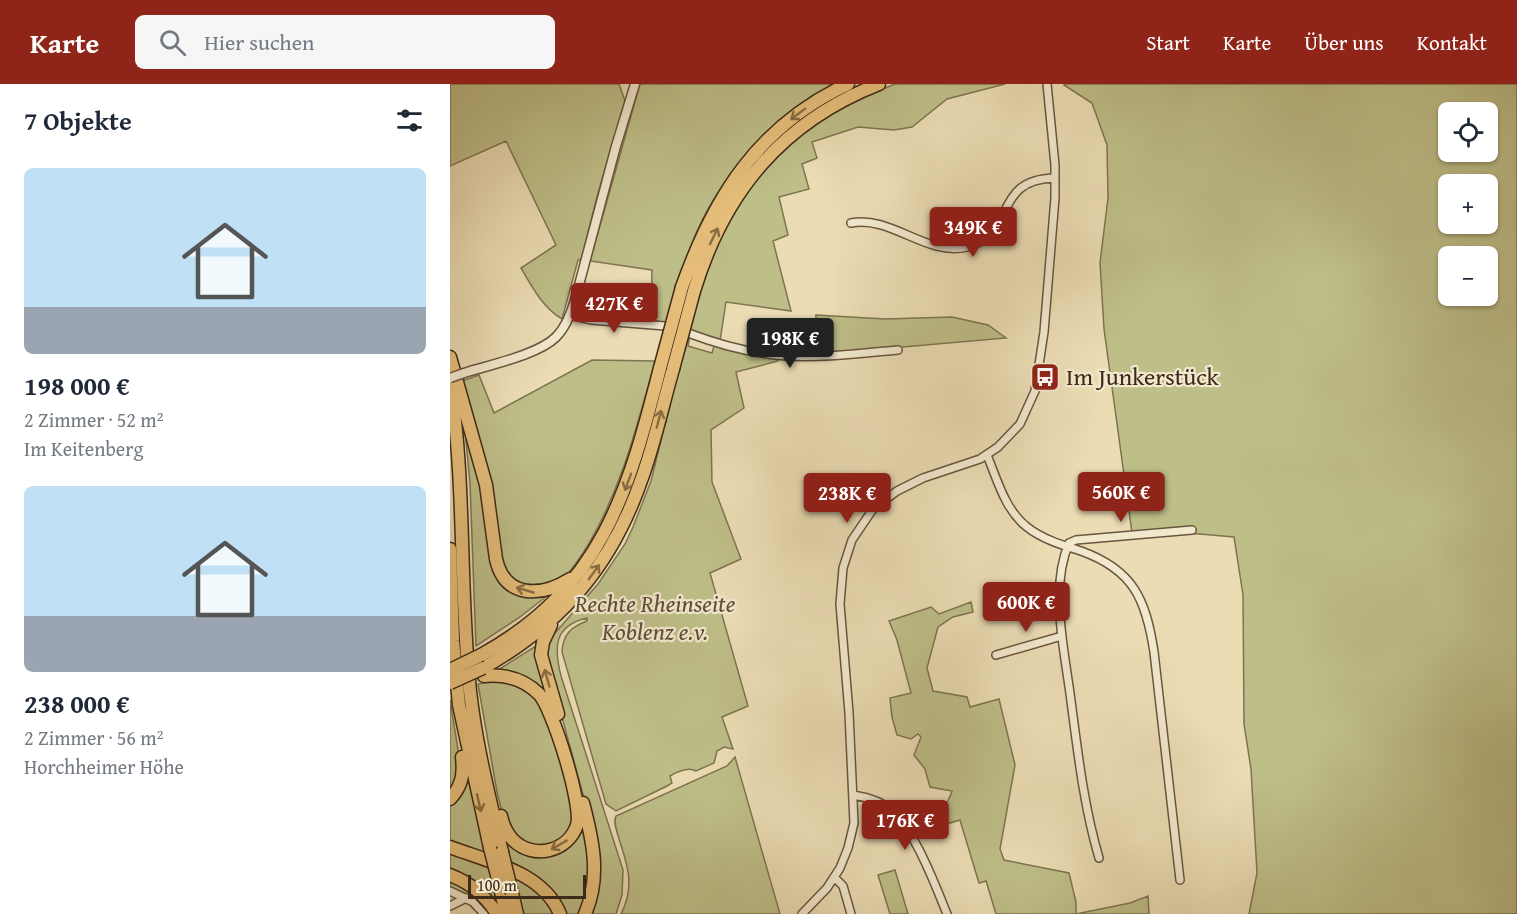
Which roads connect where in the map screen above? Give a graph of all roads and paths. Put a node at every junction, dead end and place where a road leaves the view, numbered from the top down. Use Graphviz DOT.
graph roads {
  1 [pos="635,84"];
  2 [pos="848,84"];
  3 [pos="879,84"];
  4 [pos="1047,84"];
  5 [pos="1055,178"];
  6 [pos="851,223"];
  7 [pos="688,289"];
  8 [pos="570,315"];
  9 [pos="665,326"];
  10 [pos="688,333"];
  11 [pos="898,350"];
  12 [pos="450,357"];
  13 [pos="666,369"];
  14 [pos="450,380"];
  15 [pos="987,455"];
  16 [pos="1192,530"];
  17 [pos="1067,547"];
  18 [pos="450,549"];
  19 [pos="579,574"];
  20 [pos="556,617"];
  21 [pos="452,635"];
  22 [pos="1062,636"];
  23 [pos="996,655"];
  24 [pos="483,666"];
  25 [pos="450,670"];
  26 [pos="455,681"];
  27 [pos="459,705"];
  28 [pos="478,746"];
  29 [pos="853,795"];
  30 [pos="450,799"];
  31 [pos="450,847"];
  32 [pos="496,850"];
  33 [pos="1099,858"];
  34 [pos="450,875"];
  35 [pos="834,878"];
  36 [pos="1180,880"];
  37 [pos="450,891"];
  38 [pos="466,898"];
  39 [pos="450,906"];
  40 [pos="484,914"];
  41 [pos="497,914"];
  42 [pos="506,914"];
  43 [pos="517,914"];
  44 [pos="560,914"];
  45 [pos="585,914"];
  46 [pos="802,914"];
  47 [pos="851,914"];
  48 [pos="947,914"];
  1 -- 8 [label="street"];
  2 -- 7 [label="highway, one-way"];
  7 -- 3 [label="highway, one-way"];
  4 -- 5 [label="street"];
  5 -- 6 [label="street"];
  5 -- 15 [label="street"];
  7 -- 13 [label="highway, bridge"];
  8 -- 9 [label="street"];
  8 -- 14 [label="street, bridge"];
  10 -- 11 [label="street"];
  19 -- 12 [label="highway, one-way"];
  13 -- 19 [label="highway, one-way"];
  20 -- 13 [label="highway, one-way"];
  14 -- 28 [label="highway"];
  15 -- 17 [label="street"];
  15 -- 29 [label="street"];
  16 -- 17 [label="street"];
  17 -- 22 [label="street"];
  17 -- 36 [label="street"];
  18 -- 21 [label="highway"];
  19 -- 24 [label="highway"];
  20 -- 24 [label="highway"];
  45 -- 20 [label="highway, one-way"];
  21 -- 27 [label="highway"];
  22 -- 23 [label="street"];
  22 -- 33 [label="street"];
  24 -- 25 [label="highway, bridge"];
  24 -- 26 [label="highway, bridge"];
  24 -- 28 [label="highway, one-way"];
  27 -- 30 [label="highway"];
  27 -- 32 [label="highway, one-way"];
  28 -- 32 [label="highway"];
  29 -- 35 [label="street"];
  29 -- 48 [label="street"];
  31 -- 44 [label="highway"];
  32 -- 42 [label="highway, bridge"];
  32 -- 43 [label="highway, bridge"];
  34 -- 41 [label="highway"];
  35 -- 46 [label="street"];
  35 -- 47 [label="street"];
  37 -- 38 [label="street"];
  38 -- 39 [label="street"];
  38 -- 40 [label="street"];
}
